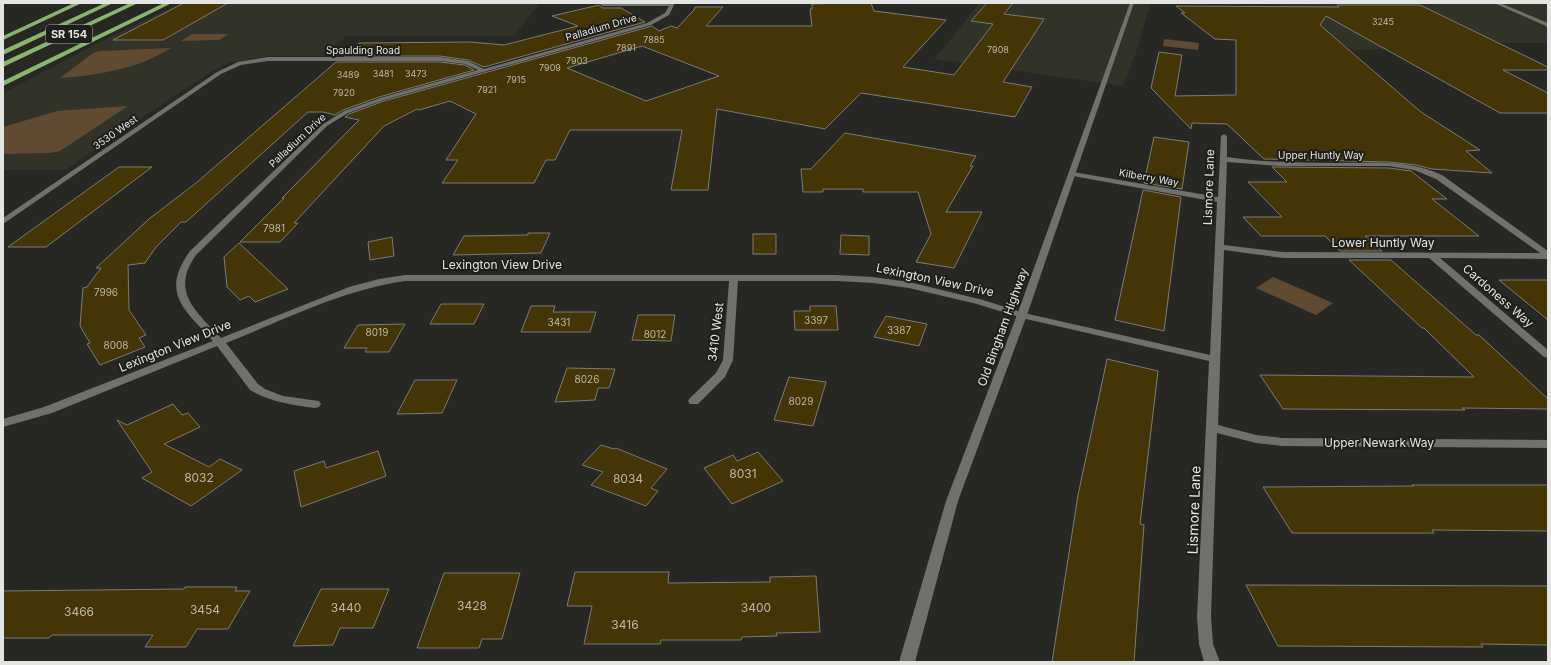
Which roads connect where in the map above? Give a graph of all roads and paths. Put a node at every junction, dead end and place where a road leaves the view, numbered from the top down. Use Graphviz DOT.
graph roads {
  1 [pos="80,3"];
  2 [pos="110,3"];
  3 [pos="135,3"];
  4 [pos="169,3"];
  5 [pos="1132,3"];
  6 [pos="1496,3"];
  7 [pos="673,4"];
  8 [pos="602,5"];
  9 [pos="1548,25"];
  10 [pos="3,38"];
  11 [pos="3,53"];
  12 [pos="240,63"];
  13 [pos="3,65"];
  14 [pos="484,71"];
  15 [pos="3,84"];
  16 [pos="1224,136"];
  17 [pos="1223,159"];
  18 [pos="1419,167"];
  19 [pos="1073,174"];
  20 [pos="1221,200"];
  21 [pos="3,222"];
  22 [pos="1219,247"];
  23 [pos="1432,256"];
  24 [pos="1548,256"];
  25 [pos="734,278"];
  26 [pos="1022,315"];
  27 [pos="219,342"];
  28 [pos="1548,355"];
  29 [pos="1215,359"];
  30 [pos="694,401"];
  31 [pos="315,404"];
  32 [pos="3,423"];
  33 [pos="1212,428"];
  34 [pos="1548,444"];
  35 [pos="907,662"];
  36 [pos="1212,662"];
  1 -- 10 [label="highway"];
  2 -- 11 [label="highway, SR 154"];
  3 -- 13 [label="highway, SR 154"];
  4 -- 15 [label="highway"];
  5 -- 19 [label="street, Old Bingham Highway"];
  6 -- 9 [label="street"];
  7 -- 8 [label="street"];
  7 -- 14 [label="street, Palladium Drive"];
  12 -- 14 [label="street, Spaulding Road"];
  12 -- 21 [label="street, 3530 West"];
  14 -- 27 [label="street, Palladium Drive"];
  16 -- 17 [label="street, Lismore Lane"];
  17 -- 18 [label="street, Upper Huntly Way"];
  17 -- 20 [label="street, Lismore Lane"];
  18 -- 24 [label="street, Lower Huntly Way"];
  19 -- 20 [label="street, Kilberry Way"];
  19 -- 26 [label="street, Old Bingham Highway"];
  20 -- 22 [label="street, Lismore Lane"];
  22 -- 23 [label="street, Lower Huntly Way"];
  22 -- 29 [label="street, Lismore Lane"];
  23 -- 24 [label="street, Lower Huntly Way"];
  23 -- 28 [label="street, Cardoness Way"];
  25 -- 26 [label="street, Lexington View Drive"];
  25 -- 27 [label="street, Lexington View Drive"];
  25 -- 30 [label="street, 3410 West"];
  26 -- 29 [label="street"];
  26 -- 35 [label="street, Old Bingham Highway"];
  27 -- 31 [label="street, Palladium Drive"];
  27 -- 32 [label="street, Lexington View Drive"];
  29 -- 33 [label="street, Lismore Lane"];
  33 -- 34 [label="street, Upper Newark Way"];
  33 -- 36 [label="street, Lismore Lane"];
}
